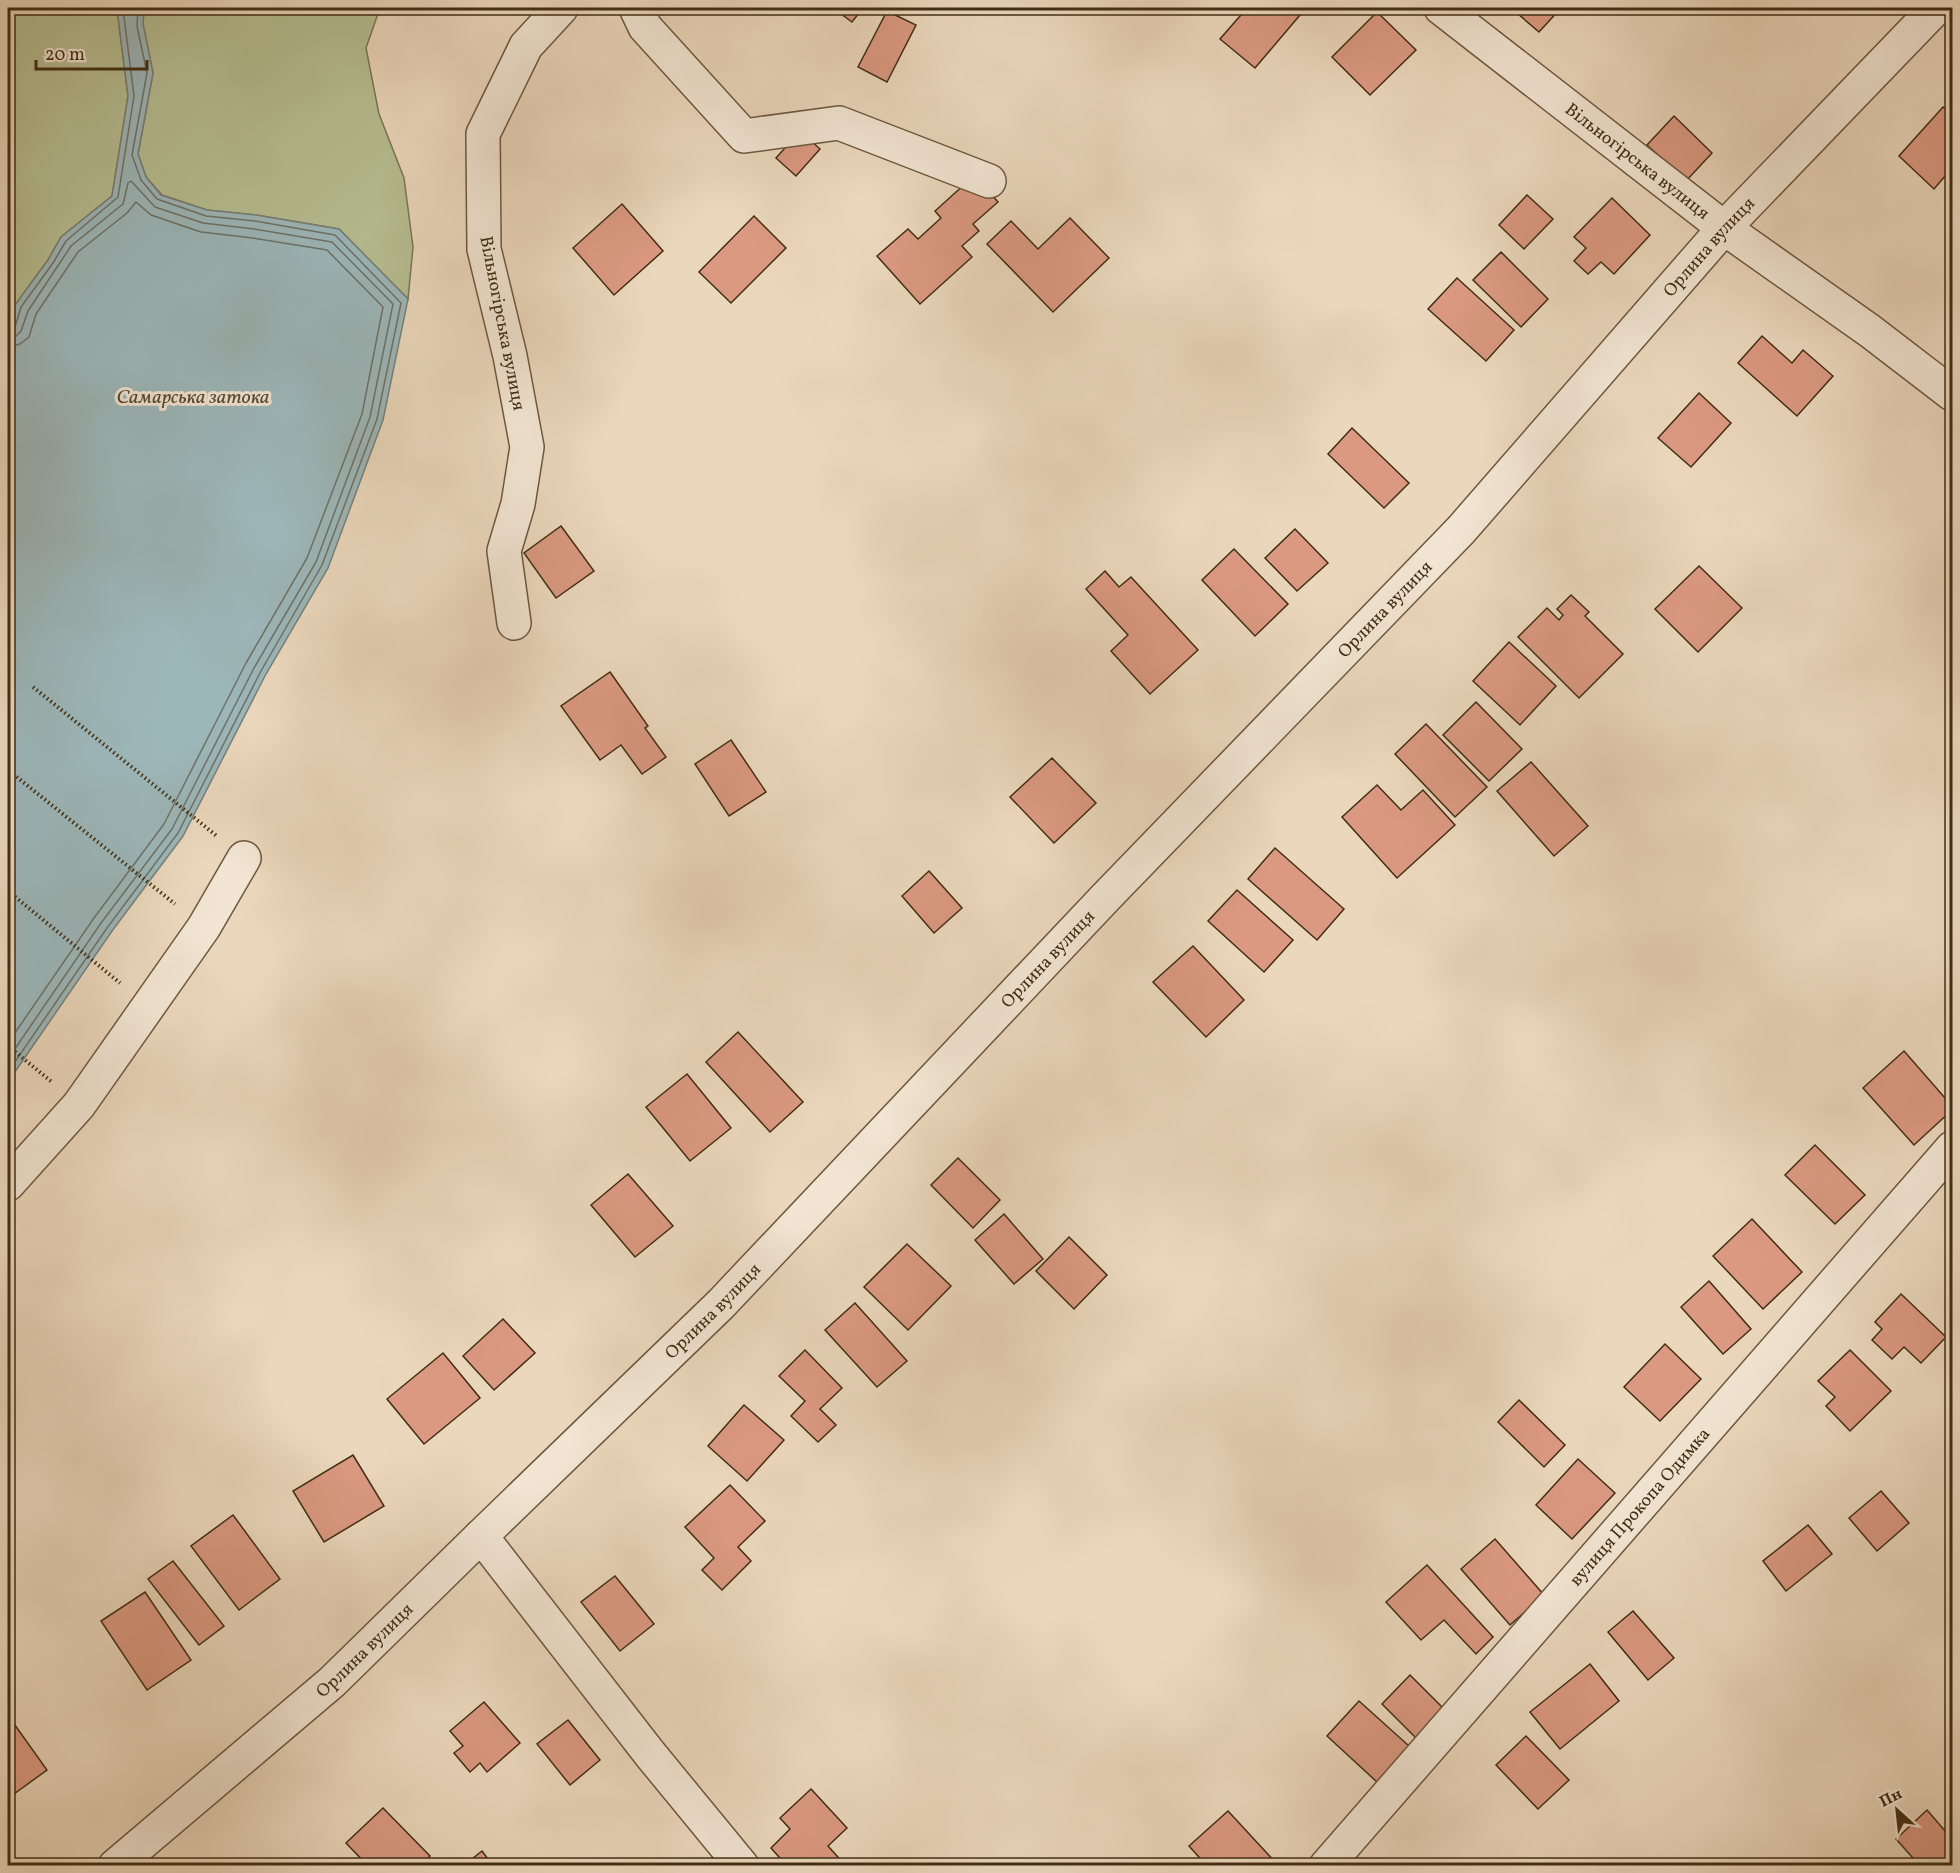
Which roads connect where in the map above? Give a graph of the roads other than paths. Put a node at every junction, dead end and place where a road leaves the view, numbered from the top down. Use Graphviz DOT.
graph roads {
  1 [pos="561,8"];
  2 [pos="636,8"];
  3 [pos="1441,8"];
  4 [pos="1936,8"];
  5 [pos="989,181"];
  6 [pos="1724,228"];
  7 [pos="1953,394"];
  8 [pos="514,623"];
  9 [pos="244,858"];
  10 [pos="1953,1148"];
  11 [pos="8,1184"];
  12 [pos="481,1536"];
  13 [pos="115,1866"];
  14 [pos="742,1866"];
  15 [pos="1326,1866"];
  1 -- 8 [label="street, Вільногірська вулиця"];
  2 -- 5 [label="street"];
  3 -- 6 [label="street, Вільногірська вулиця"];
  4 -- 6 [label="street, Орлина вулиця"];
  6 -- 7 [label="street, Вільногірська вулиця"];
  6 -- 12 [label="street, Орлина вулиця"];
  9 -- 11 [label="street"];
  10 -- 15 [label="street, вулиця Прокопа Одимка"];
  12 -- 13 [label="street, Орлина вулиця"];
  12 -- 14 [label="street"];
}
